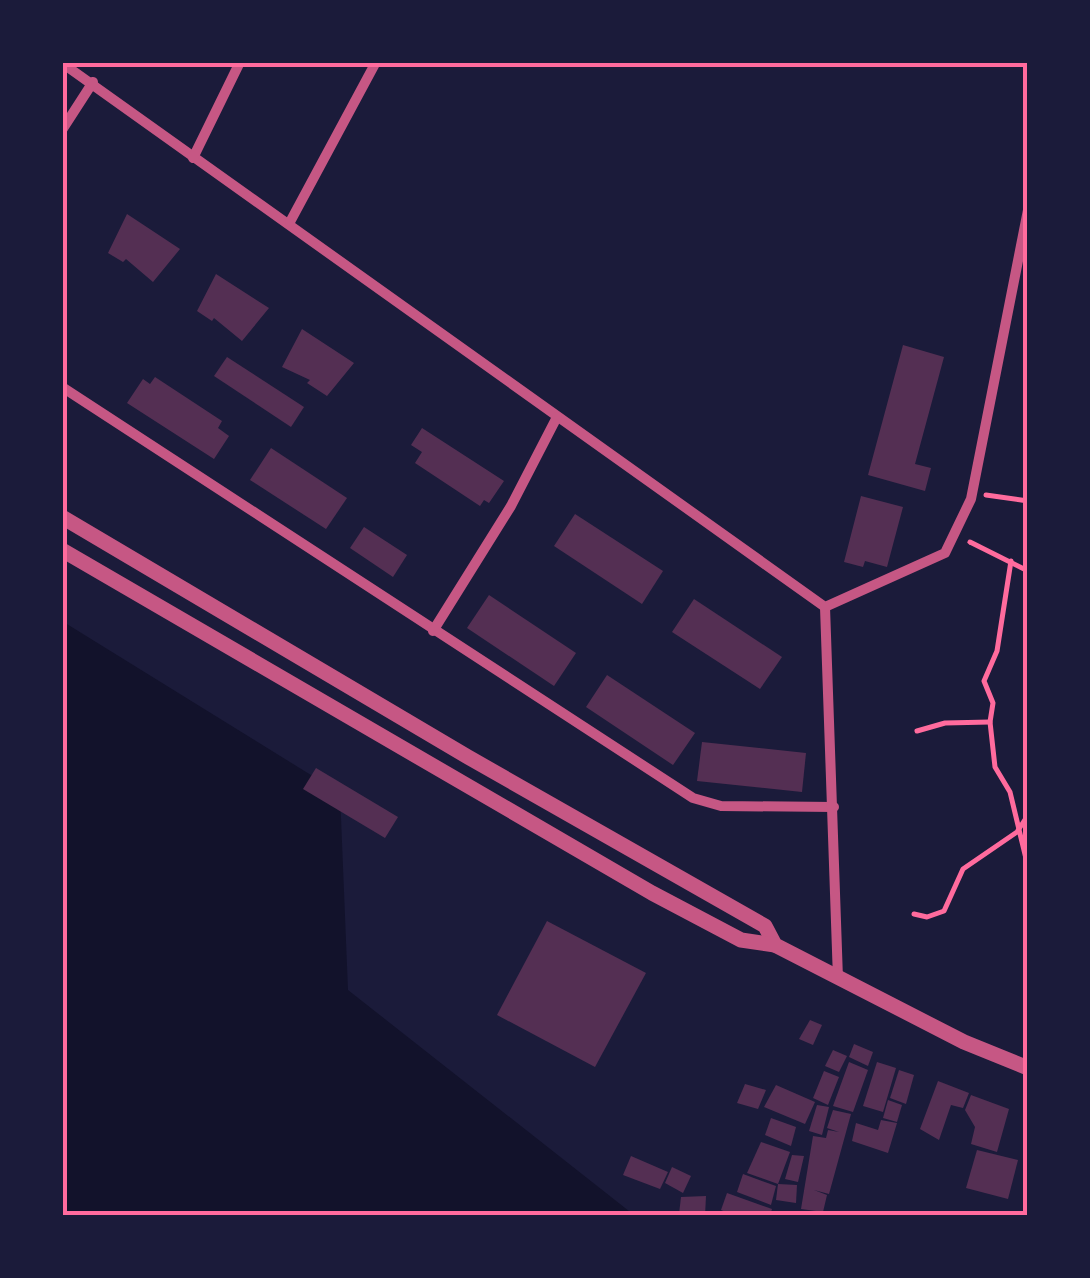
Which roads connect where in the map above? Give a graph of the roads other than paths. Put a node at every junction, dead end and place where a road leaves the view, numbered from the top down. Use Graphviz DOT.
graph roads {
  1 [pos="240,62"];
  2 [pos="376,62"];
  3 [pos="62,64"];
  4 [pos="93,82"];
  5 [pos="62,130"];
  6 [pos="193,158"];
  7 [pos="1028,210"];
  8 [pos="290,222"];
  9 [pos="1022,269"];
  10 [pos="62,386"];
  11 [pos="557,417"];
  12 [pos="62,517"];
  13 [pos="62,550"];
  14 [pos="825,607"];
  15 [pos="433,632"];
  16 [pos="834,807"];
  17 [pos="775,945"];
  18 [pos="838,980"];
  19 [pos="1028,1068"];
  1 -- 6 [label="street"];
  2 -- 8 [label="street"];
  3 -- 4 [label="street"];
  4 -- 5 [label="street"];
  4 -- 6 [label="street"];
  6 -- 8 [label="street"];
  7 -- 9 [label="street"];
  8 -- 11 [label="street"];
  9 -- 14 [label="street"];
  10 -- 15 [label="street"];
  11 -- 14 [label="street"];
  11 -- 15 [label="street"];
  12 -- 17 [label="street"];
  13 -- 17 [label="street"];
  14 -- 16 [label="street"];
  15 -- 16 [label="street"];
  16 -- 18 [label="street"];
  17 -- 18 [label="street"];
  18 -- 19 [label="street"];
}
